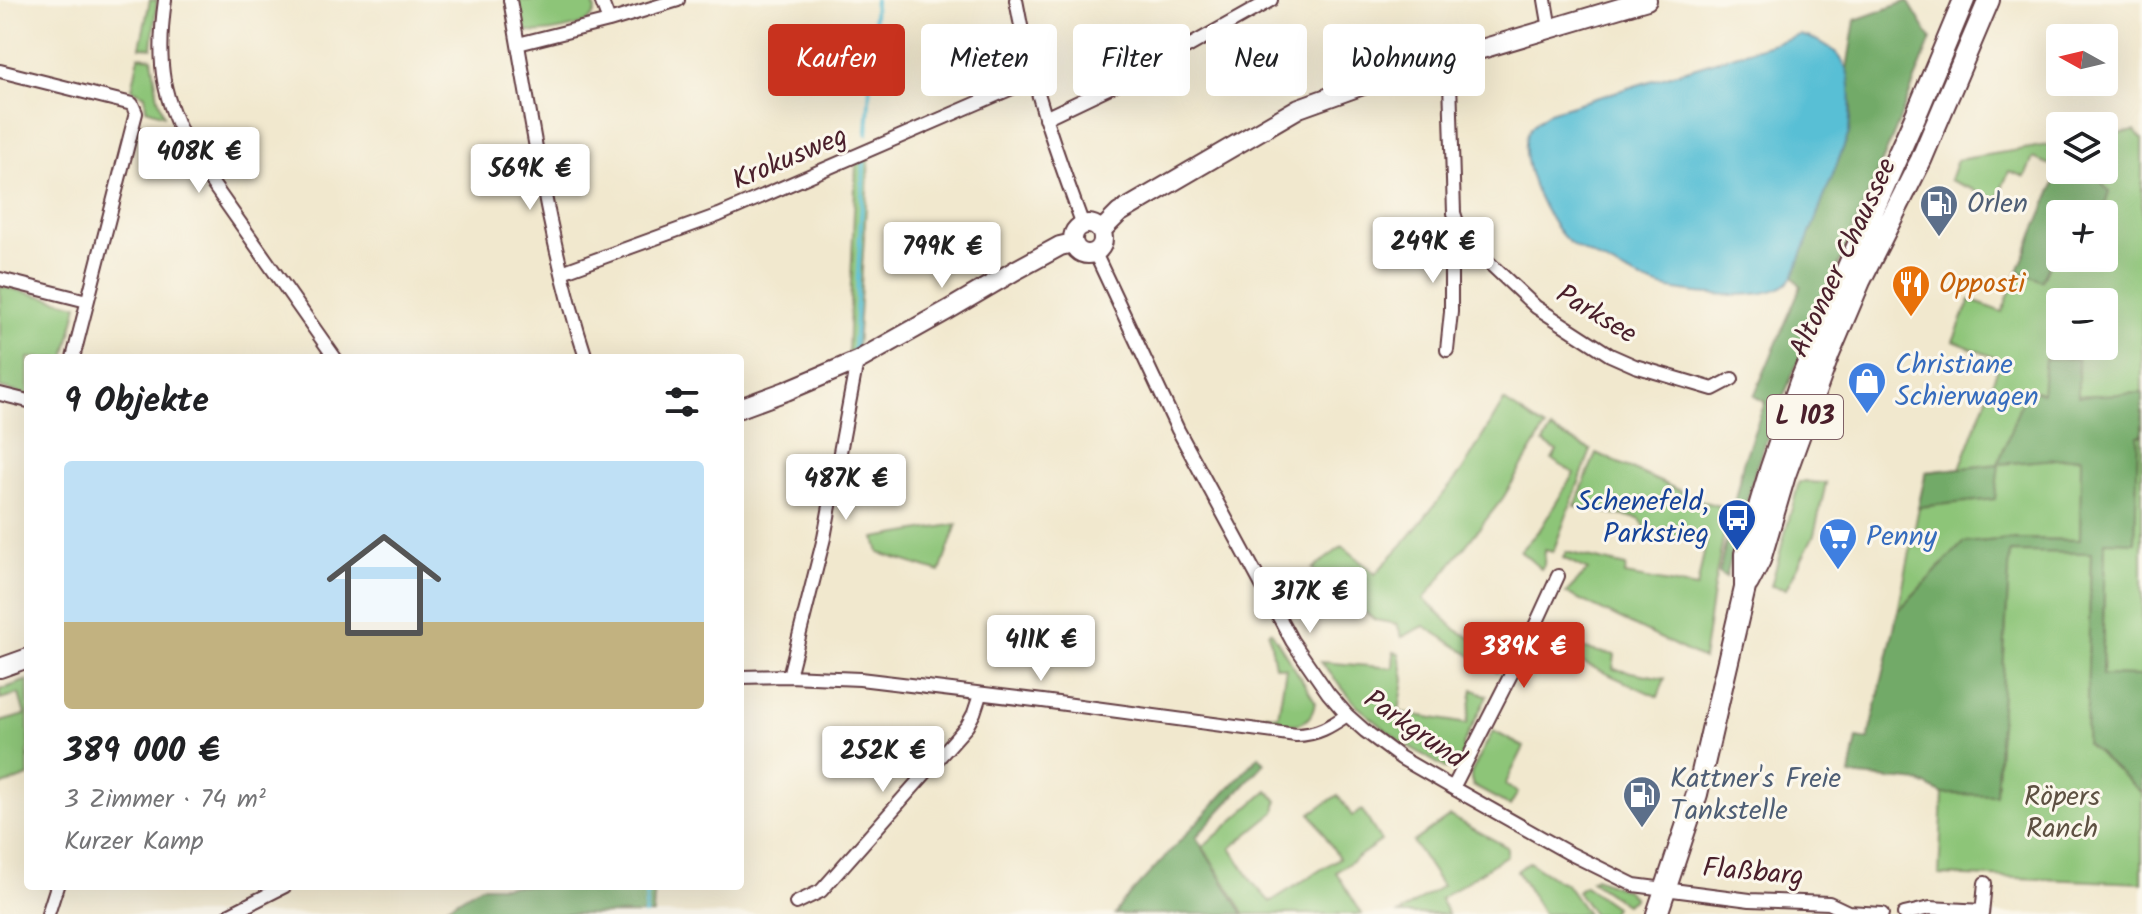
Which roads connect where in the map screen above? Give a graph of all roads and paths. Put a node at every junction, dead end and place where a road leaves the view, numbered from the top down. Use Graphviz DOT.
graph roads {
  1 [pos="165,0"];
  2 [pos="510,0"];
  3 [pos="601,0"];
  4 [pos="678,0"];
  5 [pos="1016,0"];
  6 [pos="1271,0"];
  7 [pos="1545,0"];
  8 [pos="1647,0"];
  9 [pos="1964,0"];
  10 [pos="1989,0"];
  11 [pos="609,21"];
  12 [pos="1021,24"];
  13 [pos="1550,29"];
  14 [pos="518,44"];
  15 [pos="1485,48"];
  16 [pos="0,71"];
  17 [pos="994,96"];
  18 [pos="1038,96"];
  19 [pos="1332,96"];
  20 [pos="1450,96"];
  21 [pos="1045,118"];
  22 [pos="1092,228"];
  23 [pos="1460,231"];
  24 [pos="1073,243"];
  25 [pos="1095,253"];
  26 [pos="562,272"];
  27 [pos="0,279"];
  28 [pos="87,301"];
  29 [pos="1447,350"];
  30 [pos="74,354"];
  31 [pos="332,354"];
  32 [pos="585,354"];
  33 [pos="857,361"];
  34 [pos="1732,379"];
  35 [pos="0,394"];
  36 [pos="24,400"];
  37 [pos="744,406"];
  38 [pos="1558,576"];
  39 [pos="1745,588"];
  40 [pos="24,659"];
  41 [pos="0,668"];
  42 [pos="789,676"];
  43 [pos="744,677"];
  44 [pos="980,695"];
  45 [pos="1347,715"];
  46 [pos="1453,788"];
  47 [pos="1985,883"];
  48 [pos="56,890"];
  49 [pos="277,890"];
  50 [pos="1666,890"];
  51 [pos="796,903"];
  52 [pos="1982,912"];
  53 [pos="48,914"];
  54 [pos="230,914"];
  55 [pos="1657,914"];
  56 [pos="1882,914"];
  57 [pos="1904,914"];
  1 -- 31 [label="street"];
  2 -- 14 [label="street"];
  3 -- 11 [label="street"];
  4 -- 11 [label="street"];
  5 -- 12 [label="street"];
  6 -- 21 [label="street"];
  7 -- 13 [label="street"];
  8 -- 13 [label="street"];
  9 -- 39 [label="main road, Altonaer Chaussee / L 103"];
  10 -- 39 [label="main road, Altonaer Chaussee / L 103"];
  11 -- 14 [label="street"];
  13 -- 15 [label="street"];
  14 -- 26 [label="street"];
  16 -- 28 [label="street"];
  17 -- 26 [label="street, Krokusweg"];
  18 -- 21 [label="street"];
  19 -- 22 [label="street"];
  20 -- 23 [label="street"];
  21 -- 22 [label="street"];
  22 -- 24 [label="street"];
  22 -- 25 [label="street"];
  23 -- 29 [label="street"];
  23 -- 34 [label="street, Parksee"];
  24 -- 25 [label="street"];
  24 -- 33 [label="street"];
  25 -- 45 [label="street, Parkgrund"];
  26 -- 32 [label="street"];
  27 -- 28 [label="street"];
  28 -- 30 [label="street"];
  33 -- 37 [label="street"];
  33 -- 42 [label="street"];
  35 -- 36 [label="street"];
  38 -- 46 [label="street"];
  39 -- 50 [label="main road, Altonaer Chaussee / L 103"];
  40 -- 41 [label="street"];
  42 -- 43 [label="street"];
  42 -- 44 [label="street"];
  44 -- 45 [label="street"];
  44 -- 51 [label="street"];
  45 -- 46 [label="street, Parkgrund"];
  46 -- 50 [label="street, Parkgrund"];
  47 -- 52 [label="street"];
  48 -- 53 [label="street"];
  49 -- 54 [label="street"];
  50 -- 55 [label="main road, Altonaer Chaussee / L 103"];
  50 -- 56 [label="street, Flaßbarg"];
  52 -- 57 [label="street"];
}
